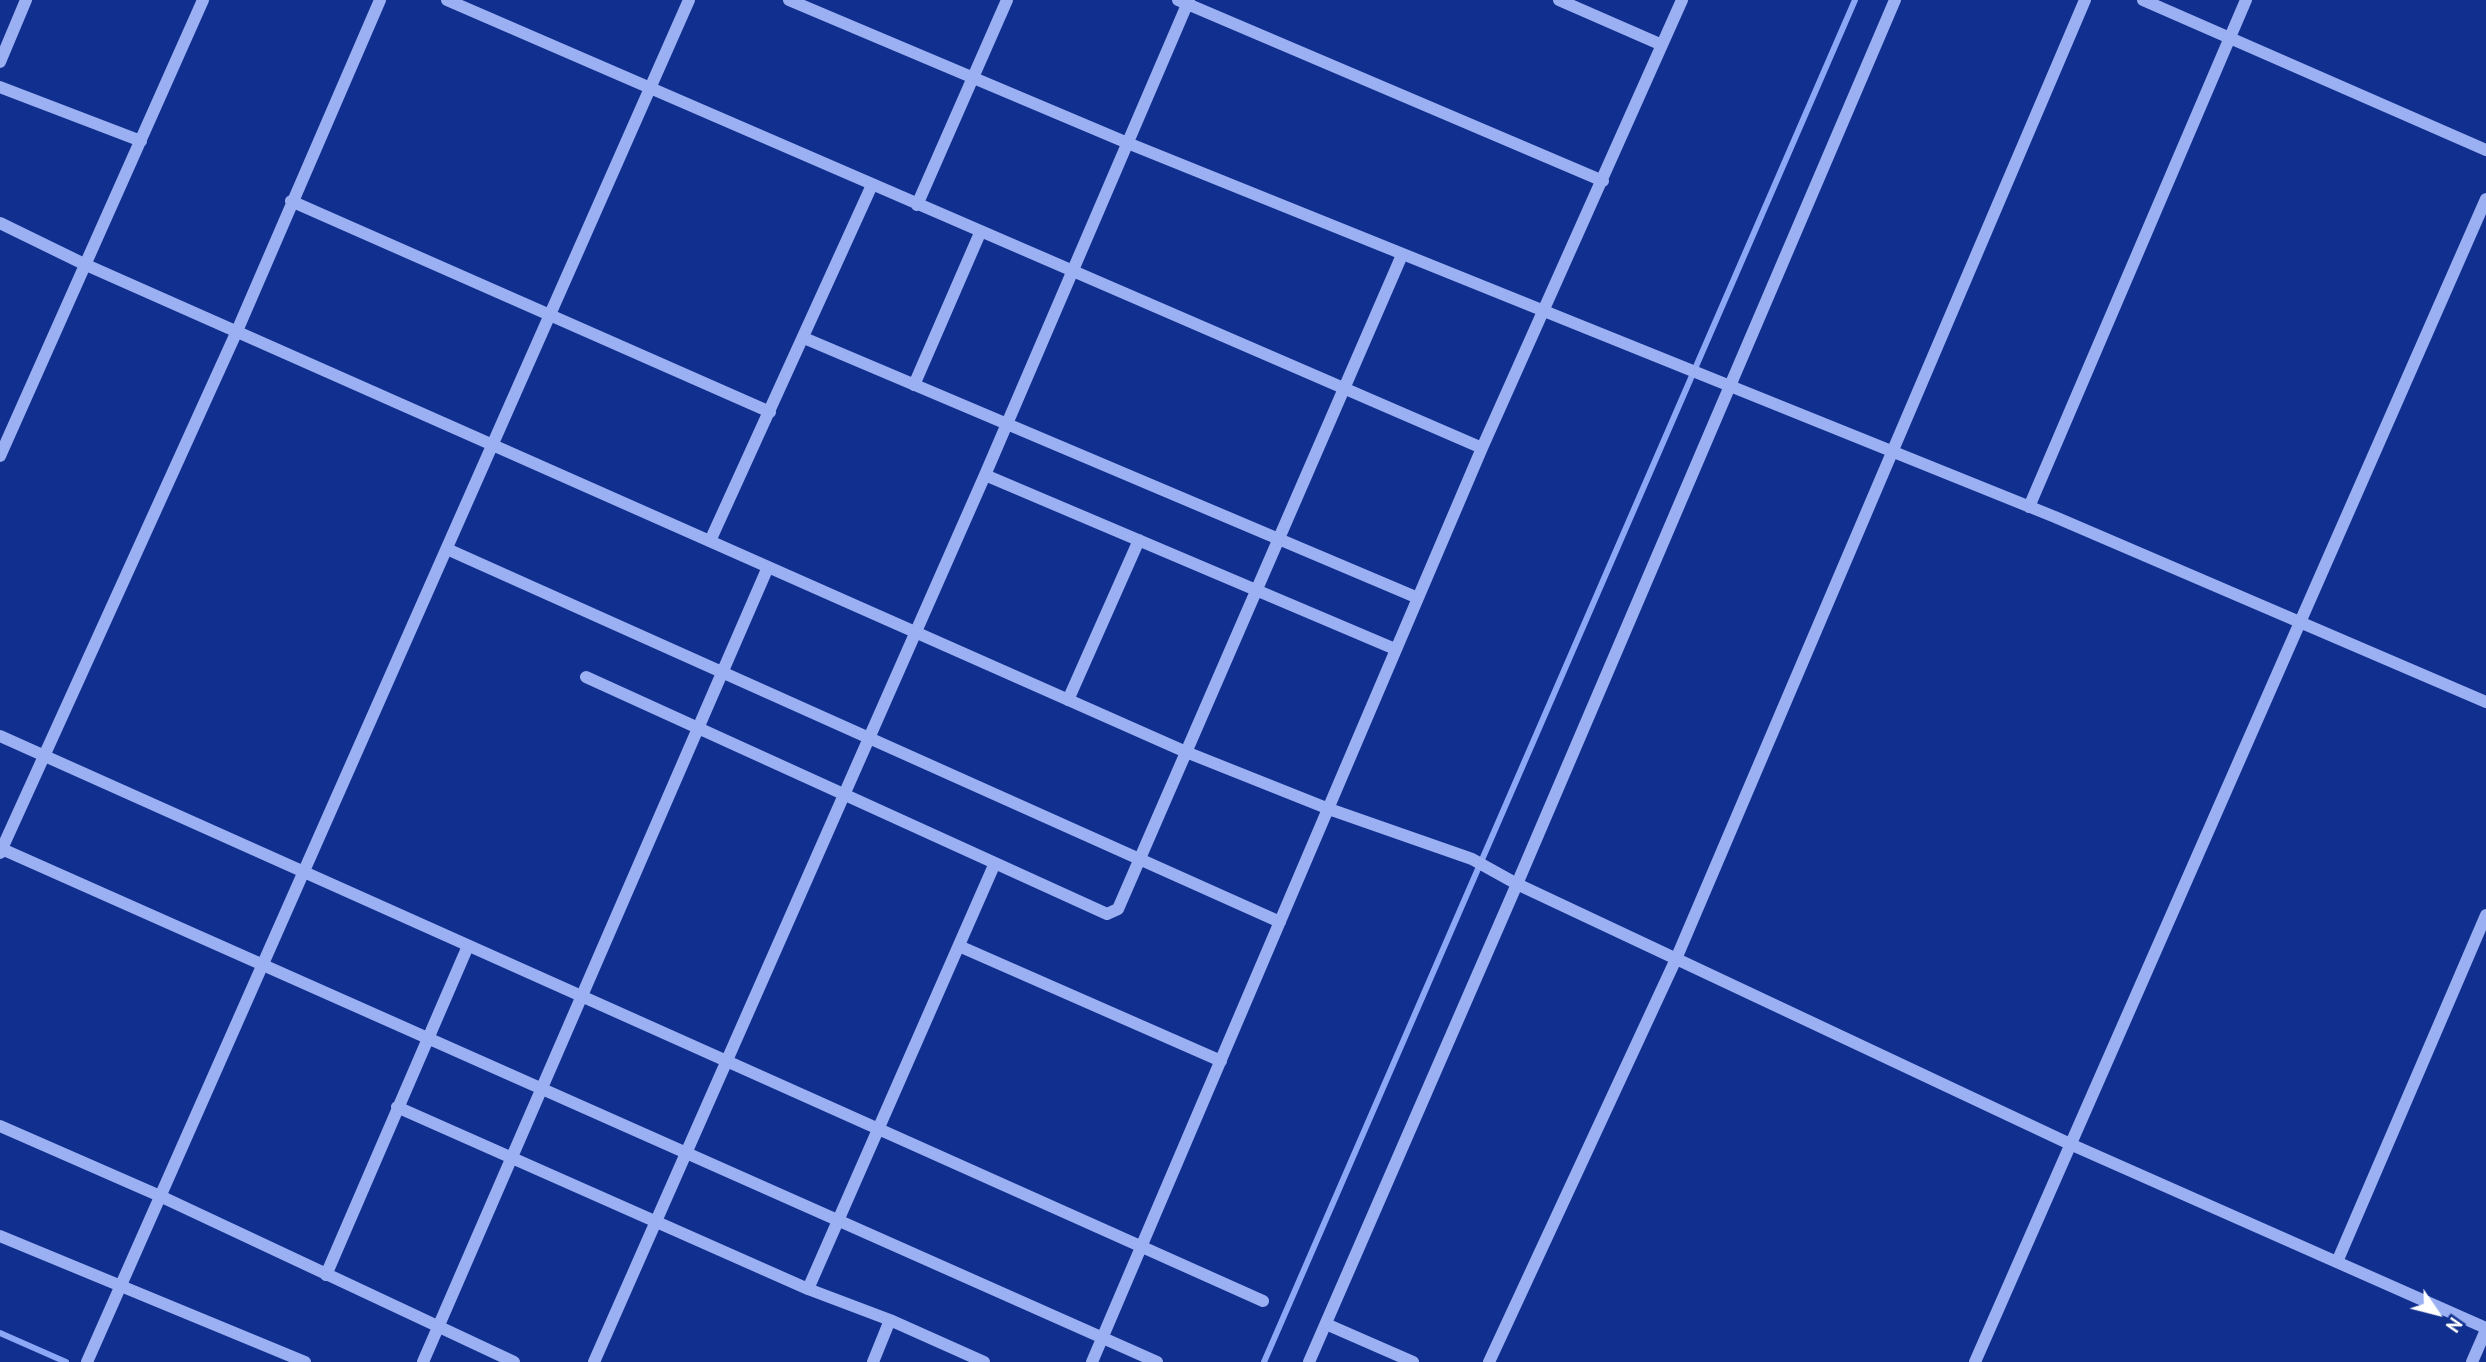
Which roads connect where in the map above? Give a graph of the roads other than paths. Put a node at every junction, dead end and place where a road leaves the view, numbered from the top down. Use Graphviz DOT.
graph roads {
  1 [pos="26,0"];
  2 [pos="203,0"];
  3 [pos="380,0"];
  4 [pos="447,0"];
  5 [pos="689,0"];
  6 [pos="789,0"];
  7 [pos="1007,0"];
  8 [pos="1559,0"];
  9 [pos="1682,0"];
  10 [pos="1895,0"];
  11 [pos="2085,0"];
  12 [pos="2143,0"];
  13 [pos="2246,0"];
  14 [pos="1185,1"];
  15 [pos="2230,38"];
  16 [pos="1662,45"];
  17 [pos="0,62"];
  18 [pos="973,79"];
  19 [pos="0,87"];
  20 [pos="651,87"];
  21 [pos="141,141"];
  22 [pos="1130,144"];
  23 [pos="2486,150"];
  24 [pos="1603,181"];
  25 [pos="872,185"];
  26 [pos="2486,199"];
  27 [pos="291,201"];
  28 [pos="917,205"];
  29 [pos="0,223"];
  30 [pos="980,233"];
  31 [pos="1402,255"];
  32 [pos="84,264"];
  33 [pos="1073,274"];
  34 [pos="1544,312"];
  35 [pos="551,314"];
  36 [pos="237,331"];
  37 [pos="804,338"];
  38 [pos="914,385"];
  39 [pos="1730,386"];
  40 [pos="1344,389"];
  41 [pos="771,412"];
  42 [pos="1007,424"];
  43 [pos="492,445"];
  44 [pos="1482,448"];
  45 [pos="1892,453"];
  46 [pos="0,456"];
  47 [pos="985,475"];
  48 [pos="2029,507"];
  49 [pos="1139,540"];
  50 [pos="1279,540"];
  51 [pos="710,541"];
  52 [pos="447,549"];
  53 [pos="768,567"];
  54 [pos="1258,590"];
  55 [pos="1418,598"];
  56 [pos="2300,622"];
  57 [pos="915,632"];
  58 [pos="1395,649"];
  59 [pos="722,673"];
  60 [pos="586,677"];
  61 [pos="1068,700"];
  62 [pos="2486,702"];
  63 [pos="698,728"];
  64 [pos="0,736"];
  65 [pos="868,738"];
  66 [pos="1186,752"];
  67 [pos="42,755"];
  68 [pos="844,794"];
  69 [pos="1329,809"];
  70 [pos="1,851"];
  71 [pos="1140,860"];
  72 [pos="995,863"];
  73 [pos="304,872"];
  74 [pos="1517,884"];
  75 [pos="2486,915"];
  76 [pos="1280,922"];
  77 [pos="468,946"];
  78 [pos="959,946"];
  79 [pos="1676,958"];
  80 [pos="263,965"];
  81 [pos="581,996"];
  82 [pos="427,1038"];
  83 [pos="727,1061"];
  84 [pos="1221,1061"];
  85 [pos="541,1088"];
  86 [pos="397,1107"];
  87 [pos="0,1126"];
  88 [pos="879,1129"];
  89 [pos="2070,1144"];
  90 [pos="686,1153"];
  91 [pos="512,1157"];
  92 [pos="160,1196"];
  93 [pos="657,1220"];
  94 [pos="839,1221"];
  95 [pos="0,1236"];
  96 [pos="1141,1247"];
  97 [pos="2337,1262"];
  98 [pos="326,1275"];
  99 [pos="121,1286"];
  100 [pos="808,1289"];
  101 [pos="1263,1301"];
  102 [pos="890,1320"];
  103 [pos="1326,1324"];
  104 [pos="437,1328"];
  105 [pos="2486,1329"];
  106 [pos="1103,1338"];
  107 [pos="87,1362"];
  108 [pos="305,1362"];
  109 [pos="423,1362"];
  110 [pos="514,1362"];
  111 [pos="594,1362"];
  112 [pos="873,1362"];
  113 [pos="984,1362"];
  114 [pos="1092,1362"];
  115 [pos="1157,1362"];
  116 [pos="1309,1362"];
  117 [pos="1413,1362"];
  118 [pos="1489,1362"];
  119 [pos="1975,1362"];
  120 [pos="2472,1362"];
  1 -- 17 [label="street"];
  2 -- 21 [label="street"];
  3 -- 27 [label="street"];
  4 -- 20 [label="street"];
  5 -- 20 [label="street"];
  6 -- 18 [label="street"];
  7 -- 18 [label="street"];
  8 -- 16 [label="street"];
  9 -- 16 [label="street"];
  10 -- 39 [label="street"];
  11 -- 45 [label="street"];
  12 -- 15 [label="street"];
  13 -- 15 [label="street"];
  14 -- 22 [label="street"];
  14 -- 24 [label="street"];
  15 -- 23 [label="street"];
  15 -- 48 [label="street"];
  16 -- 24 [label="street"];
  18 -- 22 [label="street"];
  18 -- 28 [label="street"];
  19 -- 21 [label="street"];
  20 -- 25 [label="street"];
  20 -- 35 [label="street"];
  21 -- 32 [label="street"];
  22 -- 31 [label="street"];
  22 -- 33 [label="street"];
  24 -- 34 [label="street"];
  25 -- 28 [label="street"];
  25 -- 37 [label="street"];
  26 -- 56 [label="street"];
  27 -- 35 [label="street"];
  27 -- 36 [label="street"];
  28 -- 30 [label="street"];
  29 -- 32 [label="street"];
  30 -- 33 [label="street"];
  30 -- 38 [label="street"];
  31 -- 34 [label="street"];
  31 -- 40 [label="street"];
  32 -- 36 [label="street"];
  32 -- 46 [label="street"];
  33 -- 40 [label="street"];
  33 -- 42 [label="street"];
  34 -- 39 [label="street"];
  34 -- 44 [label="street"];
  35 -- 41 [label="street"];
  35 -- 43 [label="street"];
  36 -- 43 [label="street"];
  36 -- 67 [label="street"];
  37 -- 38 [label="street"];
  37 -- 41 [label="street"];
  38 -- 42 [label="street"];
  39 -- 45 [label="street"];
  39 -- 74 [label="street"];
  40 -- 44 [label="street"];
  40 -- 50 [label="street"];
  41 -- 51 [label="street"];
  42 -- 47 [label="street"];
  42 -- 50 [label="street"];
  43 -- 51 [label="street"];
  43 -- 52 [label="street"];
  44 -- 55 [label="street"];
  45 -- 48 [label="street"];
  45 -- 79 [label="street"];
  47 -- 49 [label="street"];
  47 -- 57 [label="street"];
  48 -- 56 [label="street"];
  49 -- 54 [label="street"];
  49 -- 61 [label="street"];
  50 -- 54 [label="street"];
  50 -- 55 [label="street"];
  51 -- 53 [label="street"];
  52 -- 59 [label="street"];
  52 -- 73 [label="street"];
  53 -- 57 [label="street"];
  53 -- 59 [label="street"];
  54 -- 58 [label="street"];
  54 -- 66 [label="street"];
  55 -- 58 [label="street"];
  56 -- 62 [label="street"];
  56 -- 89 [label="street"];
  57 -- 61 [label="street"];
  57 -- 65 [label="street"];
  58 -- 69 [label="street"];
  59 -- 63 [label="street"];
  59 -- 65 [label="street"];
  60 -- 63 [label="street"];
  61 -- 66 [label="street"];
  63 -- 68 [label="street"];
  63 -- 81 [label="street"];
  64 -- 67 [label="street"];
  65 -- 68 [label="street"];
  65 -- 71 [label="street"];
  66 -- 69 [label="street"];
  66 -- 71 [label="street"];
  67 -- 70 [label="street"];
  67 -- 73 [label="street"];
  68 -- 72 [label="street"];
  68 -- 83 [label="street"];
  69 -- 74 [label="street"];
  69 -- 76 [label="street"];
  70 -- 80 [label="street"];
  71 -- 72 [label="street"];
  71 -- 76 [label="street"];
  72 -- 78 [label="street"];
  73 -- 77 [label="street"];
  73 -- 80 [label="street"];
  74 -- 79 [label="street"];
  74 -- 103 [label="street"];
  75 -- 97 [label="street"];
  76 -- 84 [label="street"];
  77 -- 81 [label="street"];
  77 -- 82 [label="street"];
  78 -- 84 [label="street"];
  78 -- 88 [label="street"];
  79 -- 89 [label="street"];
  79 -- 118 [label="street"];
  80 -- 82 [label="street"];
  80 -- 92 [label="street"];
  81 -- 83 [label="street"];
  81 -- 85 [label="street"];
  82 -- 85 [label="street"];
  82 -- 86 [label="street"];
  83 -- 88 [label="street"];
  83 -- 90 [label="street"];
  84 -- 96 [label="street"];
  85 -- 90 [label="street"];
  85 -- 91 [label="street"];
  86 -- 91 [label="street"];
  86 -- 98 [label="street"];
  87 -- 92 [label="street"];
  88 -- 94 [label="street"];
  88 -- 96 [label="street"];
  89 -- 97 [label="street"];
  89 -- 119 [label="street"];
  90 -- 93 [label="street"];
  90 -- 94 [label="street"];
  91 -- 93 [label="street"];
  91 -- 104 [label="street"];
  92 -- 98 [label="street"];
  92 -- 99 [label="street"];
  93 -- 100 [label="street"];
  93 -- 111 [label="street"];
  94 -- 100 [label="street"];
  94 -- 106 [label="street"];
  95 -- 99 [label="street"];
  96 -- 101 [label="street"];
  96 -- 106 [label="street"];
  97 -- 105 [label="street"];
  98 -- 104 [label="street"];
  99 -- 107 [label="street"];
  99 -- 108 [label="street"];
  100 -- 102 [label="street"];
  102 -- 112 [label="street"];
  102 -- 113 [label="street"];
  103 -- 116 [label="street"];
  103 -- 117 [label="street"];
  104 -- 109 [label="street"];
  104 -- 110 [label="street"];
  105 -- 120 [label="street"];
  106 -- 114 [label="street"];
  106 -- 115 [label="street"];
}
